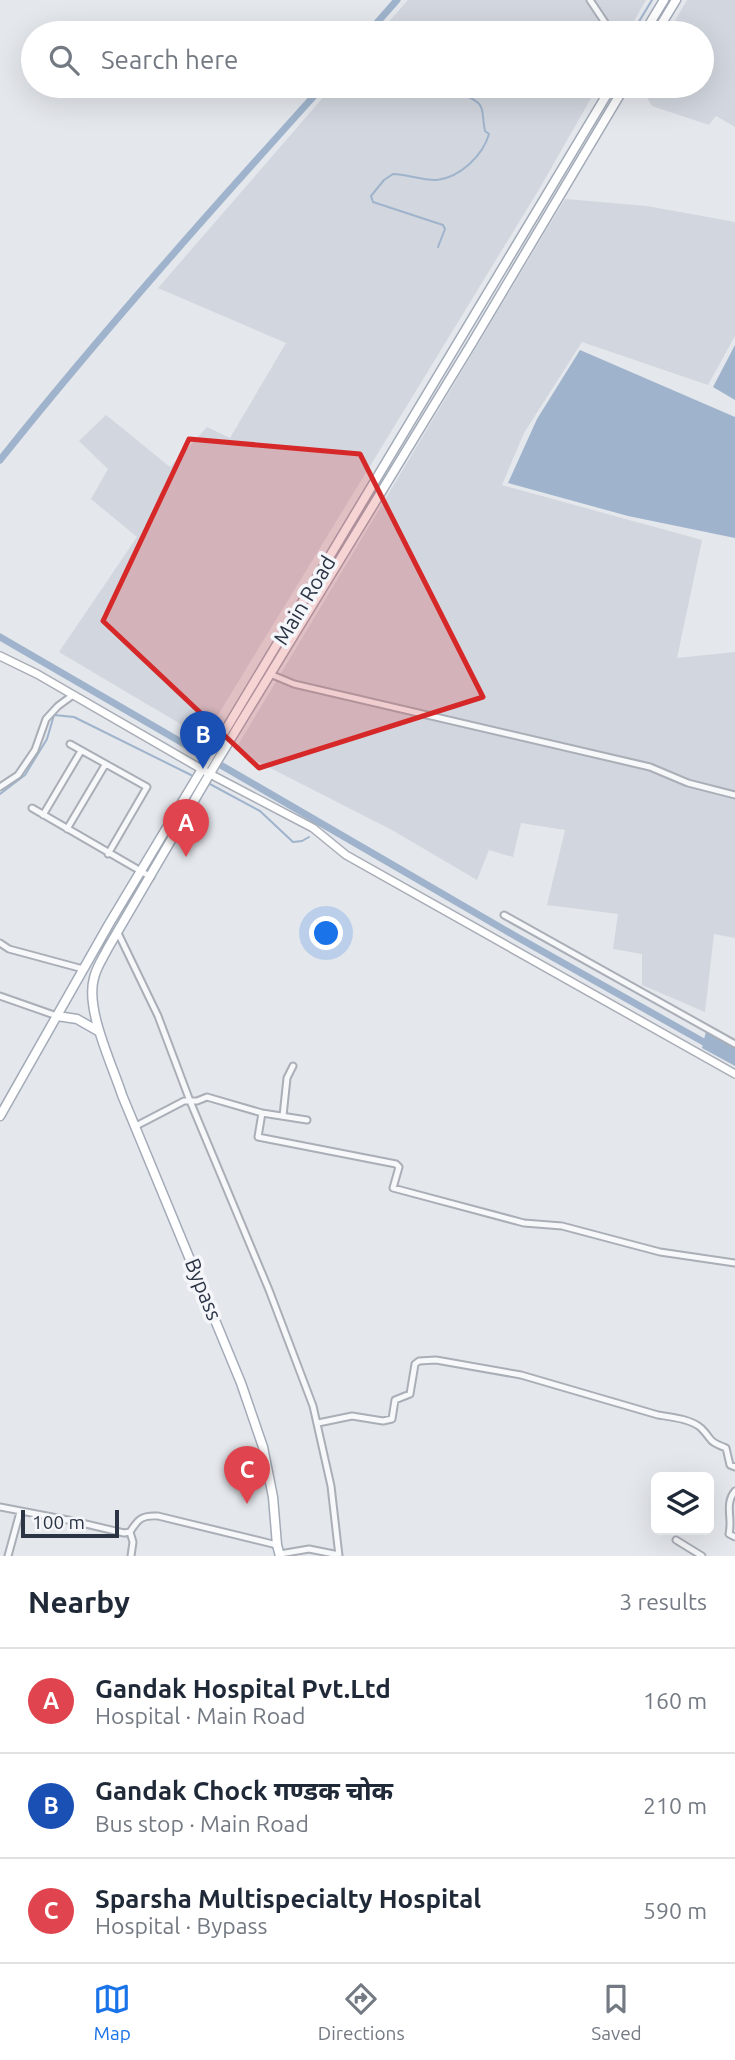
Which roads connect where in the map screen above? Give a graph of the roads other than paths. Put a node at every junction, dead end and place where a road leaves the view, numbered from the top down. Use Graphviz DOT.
graph roads {
  1 [pos="590,0"];
  2 [pos="664,0"];
  3 [pos="677,0"];
  4 [pos="604,21"];
  5 [pos="651,21"];
  6 [pos="664,21"];
  7 [pos="605,98"];
  8 [pos="618,98"];
  9 [pos="470,324"];
  10 [pos="480,329"];
  11 [pos="0,656"];
  12 [pos="270,674"];
  13 [pos="73,695"];
  14 [pos="70,744"];
  15 [pos="81,751"];
  16 [pos="215,755"];
  17 [pos="105,765"];
  18 [pos="207,770"];
  19 [pos="0,787"];
  20 [pos="735,794"];
  21 [pos="32,808"];
  22 [pos="43,815"];
  23 [pos="67,829"];
  24 [pos="108,853"];
  25 [pos="140,872"];
  26 [pos="151,877"];
  27 [pos="504,915"];
  28 [pos="118,933"];
  29 [pos="0,943"];
  30 [pos="108,948"];
  31 [pos="83,969"];
  32 [pos="0,996"];
  33 [pos="57,1016"];
  34 [pos="98,1031"];
  35 [pos="735,1044"];
  36 [pos="293,1066"];
  37 [pos="735,1074"];
  38 [pos="190,1101"];
  39 [pos="262,1113"];
  40 [pos="0,1116"];
  41 [pos="283,1116"];
  42 [pos="307,1120"];
  43 [pos="136,1126"];
  44 [pos="735,1263"];
  45 [pos="318,1423"];
  46 [pos="735,1467"];
  47 [pos="735,1491"];
  48 [pos="0,1507"];
  49 [pos="20,1512"];
  50 [pos="130,1532"];
  51 [pos="735,1538"];
  52 [pos="676,1540"];
  53 [pos="279,1552"];
  54 [pos="8,1556"];
  55 [pos="131,1556"];
  56 [pos="339,1556"];
  57 [pos="702,1556"];
  1 -- 4 [label="street"];
  2 -- 5 [label="main road"];
  3 -- 6 [label="main road"];
  7 -- 9 [label="main road, Main Road"];
  8 -- 10 [label="main road, Main Road"];
  9 -- 10 [label="main road"];
  9 -- 16 [label="main road, Main Road"];
  10 -- 12 [label="main road, Main Road"];
  11 -- 13 [label="main road"];
  12 -- 16 [label="main road, Main Road"];
  12 -- 20 [label="street"];
  13 -- 18 [label="main road"];
  13 -- 19 [label="street"];
  14 -- 15 [label="street"];
  15 -- 17 [label="street"];
  15 -- 22 [label="street"];
  16 -- 18 [label="main road, Main Road"];
  17 -- 23 [label="street"];
  17 -- 24 [label="street"];
  18 -- 25 [label="main road, Main Road"];
  18 -- 26 [label="main road, Main Road"];
  18 -- 37 [label="main road"];
  21 -- 22 [label="street"];
  22 -- 23 [label="street"];
  23 -- 24 [label="street"];
  24 -- 25 [label="street"];
  25 -- 26 [label="street"];
  25 -- 31 [label="main road, Main Road"];
  26 -- 28 [label="main road, Main Road"];
  27 -- 35 [label="street"];
  28 -- 30 [label="main road, Main Road"];
  28 -- 38 [label="street"];
  29 -- 31 [label="street"];
  30 -- 34 [label="main road, Bypass"];
  31 -- 33 [label="main road, Main Road"];
  32 -- 33 [label="street"];
  33 -- 34 [label="main road"];
  33 -- 40 [label="main road, Main Road"];
  34 -- 43 [label="main road, Bypass"];
  36 -- 41 [label="street"];
  38 -- 39 [label="street"];
  38 -- 43 [label="street"];
  38 -- 45 [label="street"];
  39 -- 41 [label="street"];
  39 -- 44 [label="street"];
  41 -- 42 [label="street"];
  43 -- 53 [label="main road, Bypass"];
  45 -- 46 [label="street"];
  45 -- 56 [label="street"];
  47 -- 51 [label="street"];
  48 -- 49 [label="street"];
  49 -- 50 [label="street"];
  49 -- 54 [label="street"];
  50 -- 53 [label="street"];
  50 -- 55 [label="street"];
  52 -- 57 [label="street"];
  53 -- 56 [label="street"];
}
